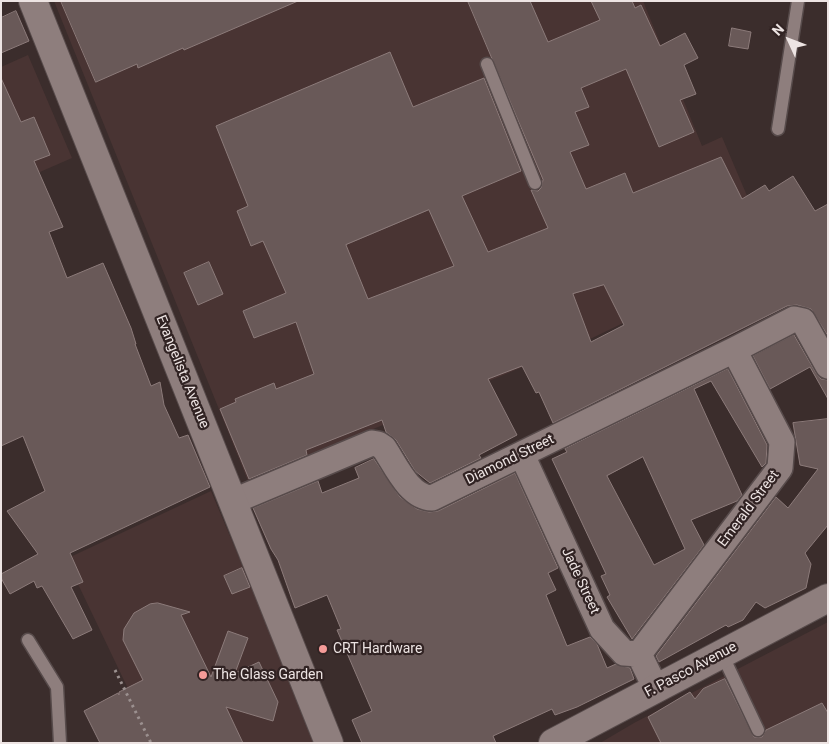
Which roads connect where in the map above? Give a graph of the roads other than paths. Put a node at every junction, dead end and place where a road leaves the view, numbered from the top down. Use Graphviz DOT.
graph roads {
  1 [pos="33,1"];
  2 [pos="798,1"];
  3 [pos="487,64"];
  4 [pos="778,128"];
  5 [pos="535,183"];
  6 [pos="734,350"];
  7 [pos="828,366"];
  8 [pos="522,455"];
  9 [pos="234,501"];
  10 [pos="828,598"];
  11 [pos="28,640"];
  12 [pos="639,654"];
  13 [pos="722,654"];
  14 [pos="656,689"];
  15 [pos="758,730"];
  16 [pos="60,743"];
  17 [pos="329,743"];
  18 [pos="553,743"];
  1 -- 9 [label="street, Evangelista Avenue"];
  2 -- 4 [label="lane"];
  3 -- 5 [label="lane"];
  6 -- 7 [label="street, Diamond Street"];
  6 -- 8 [label="street, Diamond Street"];
  6 -- 12 [label="street, Emerald Street"];
  8 -- 9 [label="street, Diamond Street"];
  8 -- 12 [label="street, Jade Street"];
  9 -- 17 [label="street, Evangelista Avenue"];
  10 -- 13 [label="street, F. Pasco Avenue"];
  11 -- 16 [label="lane"];
  12 -- 14 [label="street"];
  13 -- 14 [label="street, F. Pasco Avenue"];
  13 -- 15 [label="lane"];
  14 -- 18 [label="street, F. Pasco Avenue"];
}
